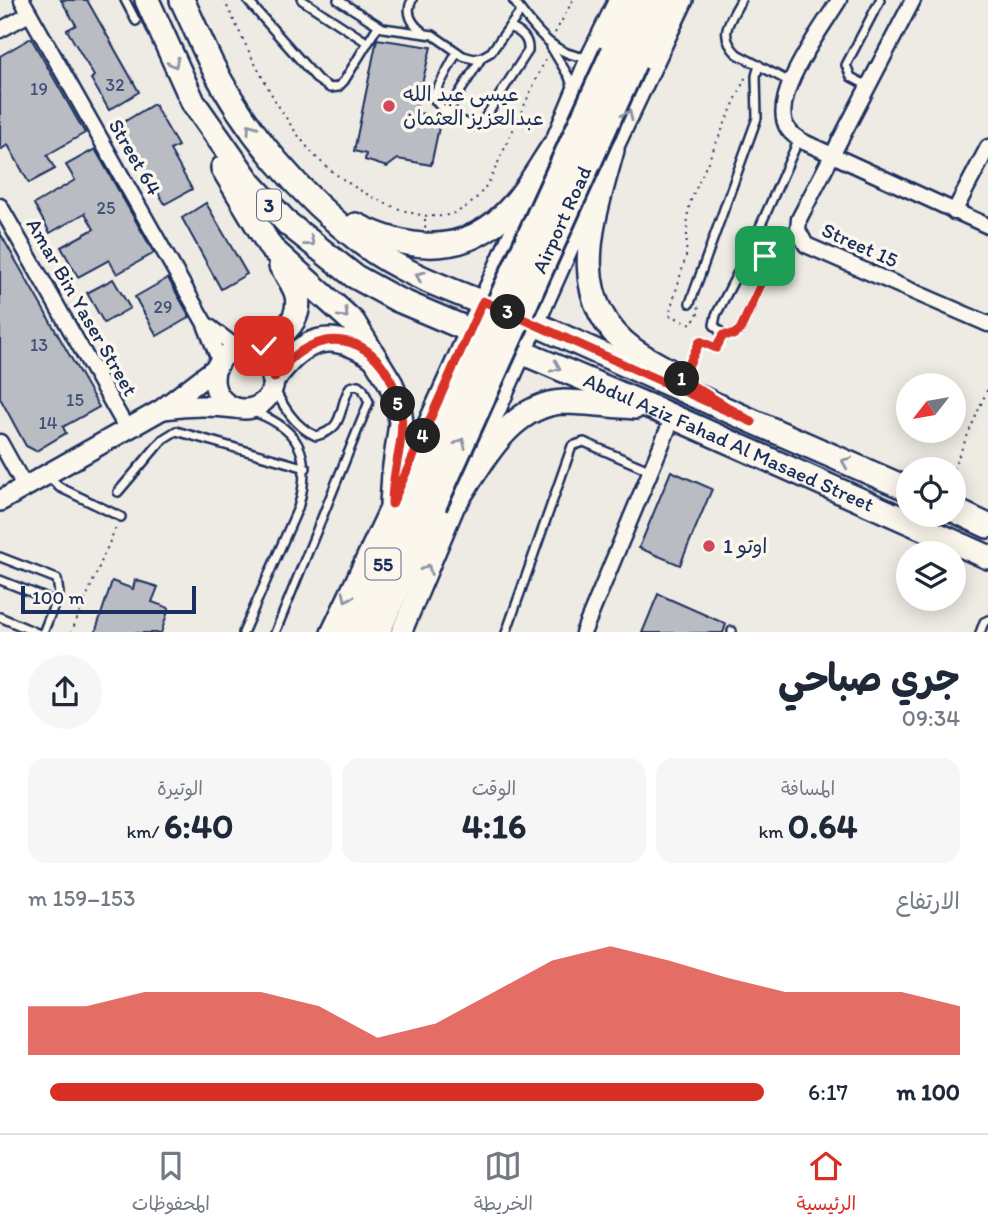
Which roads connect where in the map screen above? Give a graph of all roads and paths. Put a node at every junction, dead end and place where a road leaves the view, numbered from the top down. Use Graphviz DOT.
graph roads {
  1 [pos="22,0"];
  2 [pos="125,0"];
  3 [pos="147,0"];
  4 [pos="182,0"];
  5 [pos="224,0"];
  6 [pos="247,0"];
  7 [pos="302,0"];
  8 [pos="338,0"];
  9 [pos="412,0"];
  10 [pos="513,0"];
  11 [pos="573,0"];
  12 [pos="619,0"];
  13 [pos="639,0"];
  14 [pos="665,0"];
  15 [pos="682,0"];
  16 [pos="741,0"];
  17 [pos="839,0"];
  18 [pos="880,0"];
  19 [pos="913,0"];
  20 [pos="521,11"];
  21 [pos="29,14"];
  22 [pos="136,21"];
  23 [pos="378,26"];
  24 [pos="509,27"];
  25 [pos="0,30"];
  26 [pos="423,33"];
  27 [pos="368,43"];
  28 [pos="550,43"];
  29 [pos="457,52"];
  30 [pos="482,57"];
  31 [pos="613,57"];
  32 [pos="756,64"];
  33 [pos="790,82"];
  34 [pos="868,86"];
  35 [pos="575,94"];
  36 [pos="193,102"];
  37 [pos="448,111"];
  38 [pos="799,139"];
  39 [pos="554,146"];
  40 [pos="988,147"];
  41 [pos="611,150"];
  42 [pos="832,154"];
  43 [pos="1,208"];
  44 [pos="321,208"];
  45 [pos="954,212"];
  46 [pos="988,226"];
  47 [pos="511,239"];
  48 [pos="751,247"];
  49 [pos="271,248"];
  50 [pos="564,258"];
  51 [pos="483,301"];
  52 [pos="690,303"];
  53 [pos="204,322"];
  54 [pos="534,324"];
  55 [pos="988,324"];
  56 [pos="471,330"];
  57 [pos="723,335"];
  58 [pos="243,350"];
  59 [pos="522,352"];
  60 [pos="377,358"];
  61 [pos="219,364"];
  62 [pos="682,379"];
  63 [pos="274,382"];
  64 [pos="988,388"];
  65 [pos="440,397"];
  66 [pos="242,409"];
  67 [pos="161,410"];
  68 [pos="663,413"];
  69 [pos="752,422"];
  70 [pos="488,426"];
  71 [pos="127,429"];
  72 [pos="0,442"];
  73 [pos="958,457"];
  74 [pos="306,468"];
  75 [pos="651,471"];
  76 [pos="47,474"];
  77 [pos="896,484"];
  78 [pos="25,487"];
  79 [pos="118,492"];
  80 [pos="0,501"];
  81 [pos="423,502"];
  82 [pos="121,517"];
  83 [pos="970,518"];
  84 [pos="952,541"];
  85 [pos="958,541"];
  86 [pos="966,547"];
  87 [pos="0,557"];
  88 [pos="988,557"];
  89 [pos="0,580"];
  90 [pos="56,602"];
  91 [pos="0,617"];
  92 [pos="988,620"];
  93 [pos="37,632"];
  94 [pos="43,632"];
  95 [pos="71,632"];
  96 [pos="243,632"];
  97 [pos="275,632"];
  98 [pos="331,632"];
  99 [pos="354,632"];
  100 [pos="376,632"];
  101 [pos="401,632"];
  102 [pos="506,632"];
  103 [pos="583,632"];
  104 [pos="980,632"];
  1 -- 21 [label="street, Street 64"];
  2 -- 22 [label="lane"];
  3 -- 36 [label="main road, 3, one-way"];
  44 -- 4 [label="main road, 3, one-way"];
  5 -- 28 [label="path"];
  6 -- 27 [label="lane"];
  7 -- 27 [label="lane"];
  8 -- 23 [label="lane"];
  9 -- 26 [label="lane"];
  10 -- 20 [label="lane"];
  11 -- 28 [label="path"];
  12 -- 31 [label="main road, Airport Road"];
  13 -- 31 [label="highway, Airport Road / 55"];
  14 -- 31 [label="highway, Airport Road / 55"];
  41 -- 15 [label="main road, Airport Road, one-way"];
  16 -- 32 [label="lane"];
  17 -- 33 [label="street"];
  18 -- 34 [label="lane"];
  19 -- 34 [label="street, Street 15"];
  20 -- 24 [label="lane"];
  20 -- 28 [label="lane"];
  21 -- 25 [label="street"];
  21 -- 53 [label="street, Street 64"];
  23 -- 26 [label="lane"];
  23 -- 27 [label="lane"];
  24 -- 30 [label="lane"];
  24 -- 37 [label="lane"];
  26 -- 29 [label="lane"];
  28 -- 31 [label="lane"];
  28 -- 35 [label="lane"];
  29 -- 30 [label="lane"];
  29 -- 37 [label="lane"];
  30 -- 37 [label="lane"];
  31 -- 35 [label="main road, Airport Road"];
  31 -- 81 [label="highway, Airport Road / 55, bridge"];
  32 -- 33 [label="lane"];
  32 -- 52 [label="lane"];
  32 -- 52 [label="path"];
  33 -- 38 [label="street"];
  34 -- 42 [label="street, Street 15"];
  35 -- 39 [label="main road, Airport Road"];
  36 -- 49 [label="main road"];
  36 -- 56 [label="main road, 3, one-way"];
  38 -- 42 [label="street"];
  38 -- 48 [label="lane"];
  39 -- 44 [label="main road, 3"];
  39 -- 47 [label="main road, Airport Road"];
  40 -- 45 [label="street"];
  41 -- 50 [label="main road, Airport Road"];
  41 -- 62 [label="main road"];
  42 -- 45 [label="street"];
  42 -- 55 [label="street, Street 15"];
  43 -- 71 [label="street, Amar Bin Yaser Street"];
  51 -- 44 [label="main road, 3, one-way"];
  45 -- 46 [label="street"];
  47 -- 50 [label="main road"];
  47 -- 51 [label="main road, Airport Road"];
  48 -- 57 [label="lane"];
  48 -- 57 [label="lane"];
  49 -- 58 [label="main road"];
  49 -- 60 [label="main road, one-way"];
  50 -- 54 [label="main road, Airport Road"];
  51 -- 54 [label="main road, Abdul Aziz Fahad Al Masaed Street / 3"];
  51 -- 56 [label="main road, Airport Road"];
  53 -- 58 [label="street, Street 64"];
  53 -- 61 [label="street, Street 64"];
  54 -- 59 [label="main road, Airport Road"];
  54 -- 69 [label="main road, Abdul Aziz Fahad Al Masaed Street / 3"];
  56 -- 59 [label="main road, Abdul Aziz Fahad Al Masaed Street / 3"];
  56 -- 65 [label="main road, Airport Road"];
  57 -- 62 [label="path"];
  58 -- 61 [label="main road"];
  58 -- 63 [label="main road"];
  59 -- 68 [label="main road, Abdul Aziz Fahad Al Masaed Street / 3, one-way"];
  59 -- 70 [label="main road, Airport Road"];
  60 -- 63 [label="main road"];
  60 -- 81 [label="main road"];
  61 -- 66 [label="main road"];
  61 -- 67 [label="main road"];
  62 -- 69 [label="main road"];
  63 -- 66 [label="main road"];
  63 -- 97 [label="lane"];
  64 -- 73 [label="path"];
  65 -- 70 [label="main road"];
  65 -- 81 [label="main road, Airport Road"];
  66 -- 67 [label="main road"];
  66 -- 74 [label="lane"];
  67 -- 71 [label="main road"];
  68 -- 75 [label="street"];
  68 -- 81 [label="main road"];
  68 -- 84 [label="main road, Abdul Aziz Fahad Al Masaed Street / 3"];
  77 -- 69 [label="main road, Abdul Aziz Fahad Al Masaed Street / 3, one-way"];
  81 -- 70 [label="main road, Airport Road, one-way"];
  71 -- 76 [label="main road"];
  72 -- 78 [label="street"];
  74 -- 79 [label="lane"];
  74 -- 96 [label="lane"];
  75 -- 102 [label="lane"];
  75 -- 103 [label="street"];
  76 -- 78 [label="main road"];
  76 -- 82 [label="lane"];
  78 -- 80 [label="main road"];
  81 -- 98 [label="main road, Airport Road, one-way"];
  81 -- 99 [label="highway, Airport Road / 55"];
  81 -- 100 [label="highway, Airport Road / 55"];
  101 -- 81 [label="main road, Airport Road, one-way"];
  82 -- 95 [label="path"];
  83 -- 85 [label="main road"];
  86 -- 88 [label="main road, Abdul Aziz Fahad Al Masaed Street / 3"];
  87 -- 90 [label="lane"];
  89 -- 90 [label="lane"];
  90 -- 94 [label="lane"];
  91 -- 93 [label="lane"];
  92 -- 104 [label="lane"];
}
